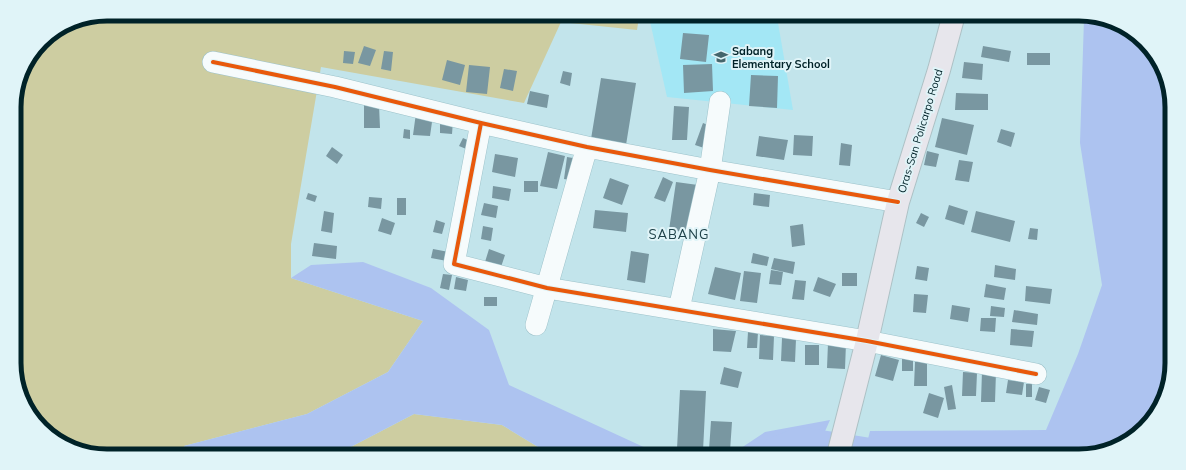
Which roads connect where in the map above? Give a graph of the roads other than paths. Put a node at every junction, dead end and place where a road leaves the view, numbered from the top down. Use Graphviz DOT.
graph roads {
  1 [pos="952,21"];
  2 [pos="213,62"];
  3 [pos="720,102"];
  4 [pos="481,123"];
  5 [pos="587,147"];
  6 [pos="710,170"];
  7 [pos="898,202"];
  8 [pos="547,288"];
  9 [pos="679,309"];
  10 [pos="536,325"];
  11 [pos="867,341"];
  12 [pos="1036,374"];
  13 [pos="840,449"];
  1 -- 7 [label="main road, Oras-San Policarpo Road"];
  2 -- 4 [label="street"];
  3 -- 6 [label="street"];
  4 -- 5 [label="street"];
  4 -- 8 [label="street"];
  5 -- 6 [label="street"];
  5 -- 8 [label="street"];
  6 -- 7 [label="street"];
  6 -- 9 [label="street"];
  7 -- 11 [label="main road, Oras-San Policarpo Road"];
  8 -- 9 [label="street"];
  8 -- 10 [label="street"];
  9 -- 11 [label="street"];
  11 -- 12 [label="street"];
  11 -- 13 [label="main road, Oras-San Policarpo Road"];
}
